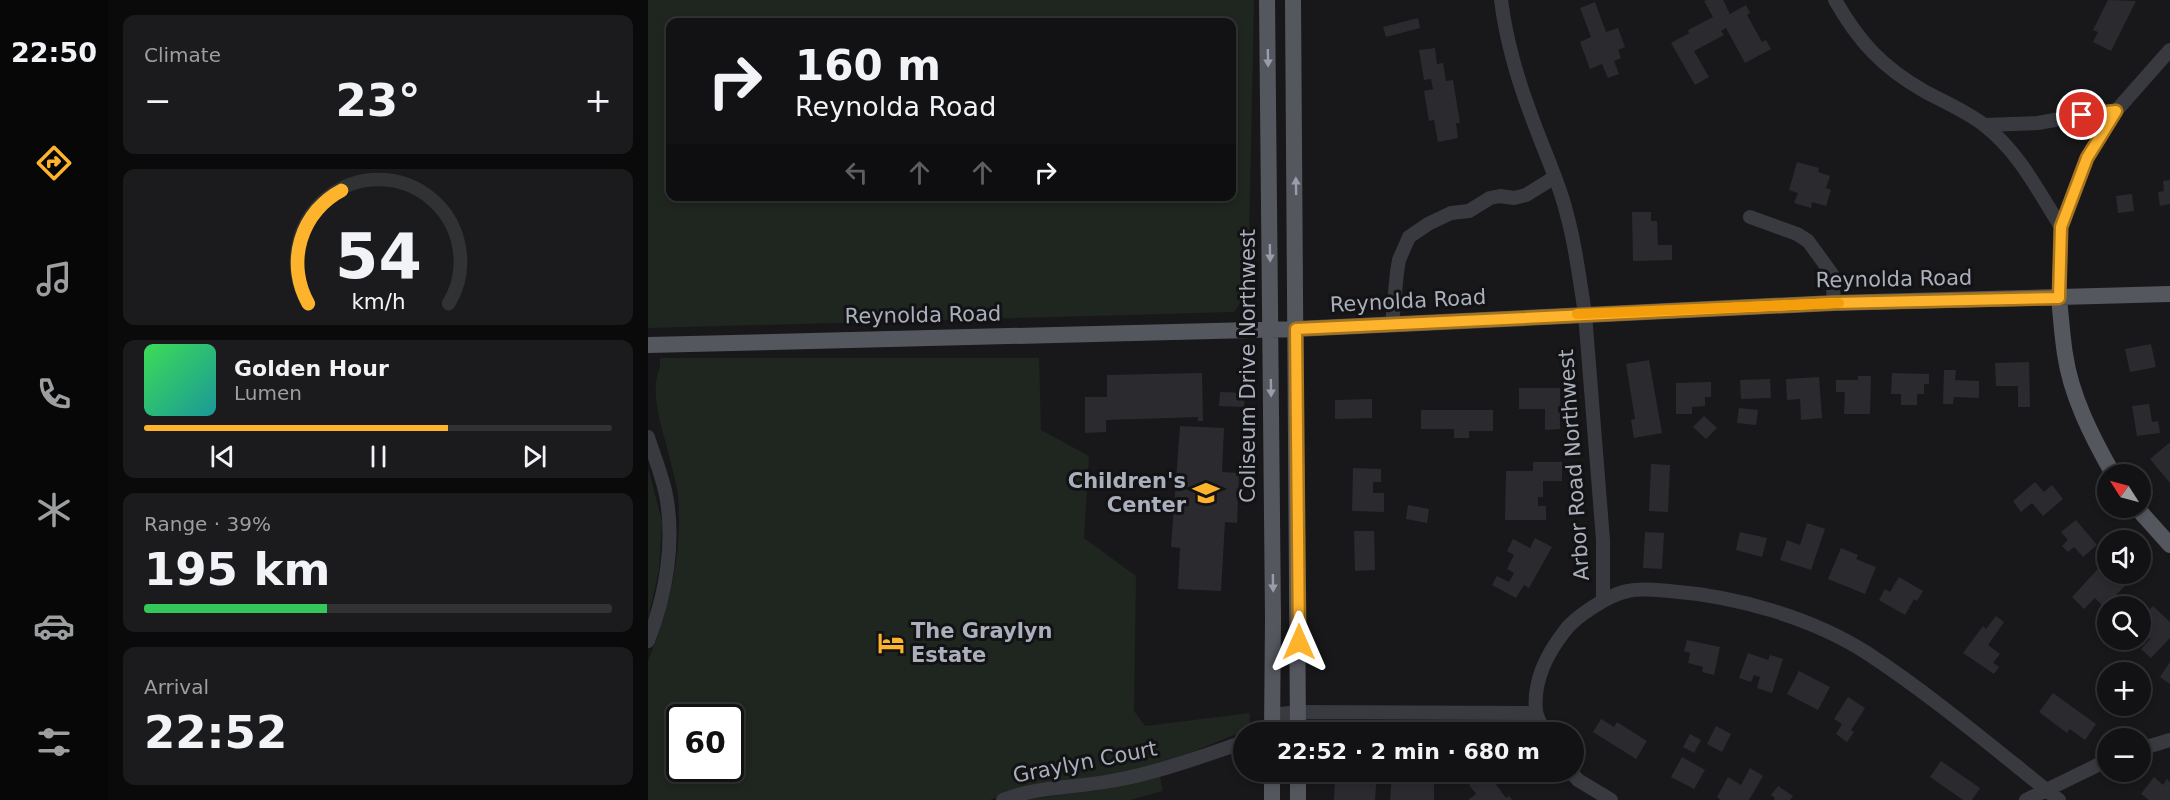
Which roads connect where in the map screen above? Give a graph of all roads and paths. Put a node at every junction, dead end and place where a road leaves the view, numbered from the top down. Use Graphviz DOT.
graph roads {
  1 [pos="1267,0"];
  2 [pos="1293,0"];
  3 [pos="1501,0"];
  4 [pos="1835,0"];
  5 [pos="2170,50"];
  6 [pos="2116,111"];
  7 [pos="1984,125"];
  8 [pos="1555,177"];
  9 [pos="1750,217"];
  10 [pos="2061,227"];
  11 [pos="2170,294"];
  12 [pos="2059,298"];
  13 [pos="1834,303"];
  14 [pos="1585,314"];
  15 [pos="1392,324"];
  16 [pos="1270,329"];
  17 [pos="1296,329"];
  18 [pos="648,345"];
  19 [pos="648,437"];
  20 [pos="2108,464"];
  21 [pos="2146,518"];
  22 [pos="2170,545"];
  23 [pos="1603,601"];
  24 [pos="648,640"];
  25 [pos="1298,712"];
  26 [pos="1536,713"];
  27 [pos="1272,715"];
  28 [pos="1272,722"];
  29 [pos="1298,722"];
  30 [pos="1540,722"];
  31 [pos="2170,740"];
  32 [pos="1233,746"];
  33 [pos="2151,746"];
  34 [pos="2097,765"];
  35 [pos="1272,782"];
  36 [pos="1298,782"];
  37 [pos="1581,782"];
  38 [pos="2046,790"];
  39 [pos="1003,800"];
  40 [pos="1272,800"];
  41 [pos="1298,800"];
  42 [pos="1611,800"];
  43 [pos="2026,800"];
  44 [pos="2059,800"];
  1 -- 16 [label="main road, Coliseum Drive Northwest, one-way"];
  17 -- 2 [label="main road, one-way"];
  3 -- 8 [label="street, Arbor Road Northwest"];
  4 -- 7 [label="street"];
  5 -- 6 [label="street"];
  6 -- 7 [label="street"];
  6 -- 10 [label="street"];
  7 -- 10 [label="street"];
  8 -- 14 [label="street, Arbor Road Northwest"];
  8 -- 15 [label="street"];
  9 -- 13 [label="street"];
  10 -- 12 [label="street"];
  11 -- 12 [label="main road, Reynolda Road"];
  12 -- 13 [label="main road, Reynolda Road"];
  12 -- 20 [label="main road"];
  13 -- 14 [label="main road, Reynolda Road"];
  14 -- 15 [label="main road, Reynolda Road"];
  14 -- 23 [label="street, Arbor Road Northwest"];
  15 -- 17 [label="main road, Reynolda Road"];
  16 -- 17 [label="main road, Reynolda Road"];
  16 -- 18 [label="main road, Reynolda Road"];
  16 -- 27 [label="main road, Coliseum Drive Northwest, one-way"];
  17 -- 25 [label="main road"];
  19 -- 24 [label="street"];
  21 -- 22 [label="main road"];
  23 -- 26 [label="street, Arbor Road Northwest"];
  23 -- 38 [label="street"];
  25 -- 26 [label="street"];
  25 -- 27 [label="street"];
  25 -- 29 [label="main road"];
  26 -- 30 [label="street, Arbor Road Northwest"];
  27 -- 28 [label="main road, Coliseum Drive Northwest"];
  31 -- 33 [label="street"];
  32 -- 39 [label="street, Graylyn Court"];
  34 -- 38 [label="street"];
  35 -- 40 [label="main road"];
  36 -- 41 [label="main road"];
  37 -- 42 [label="street"];
  38 -- 43 [label="street"];
  38 -- 44 [label="street"];
}
